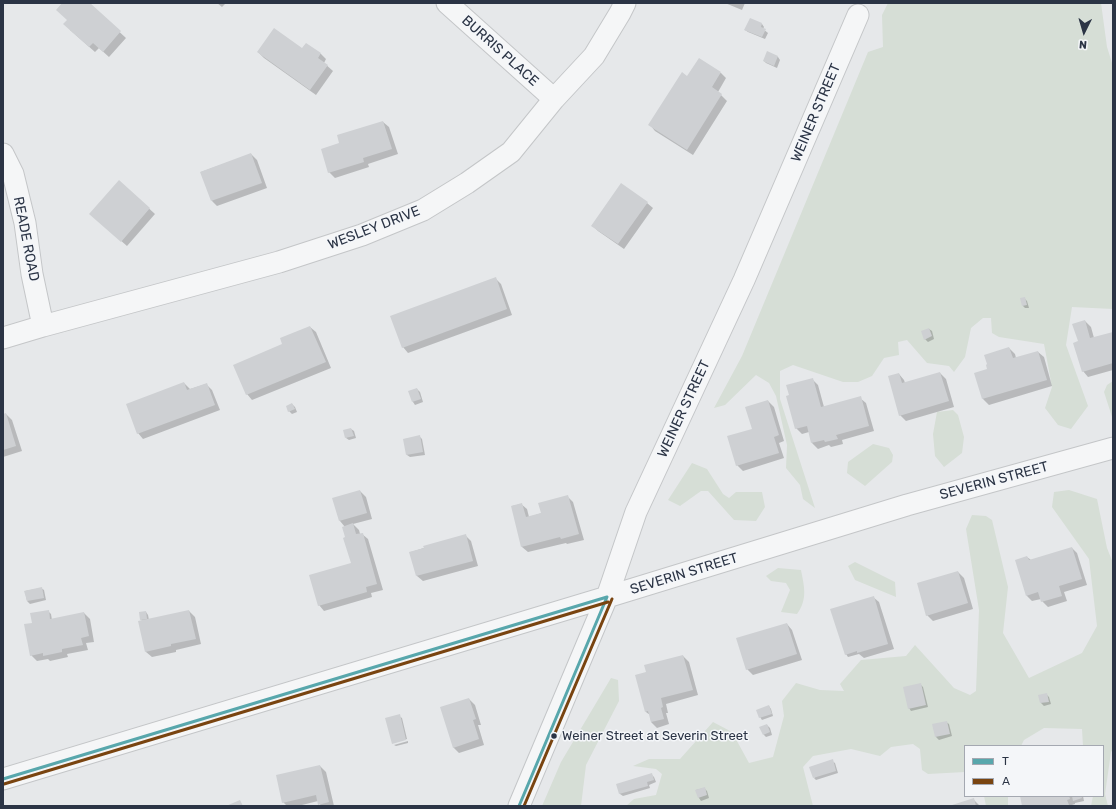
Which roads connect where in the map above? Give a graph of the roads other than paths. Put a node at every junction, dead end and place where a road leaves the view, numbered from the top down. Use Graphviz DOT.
graph roads {
  1 [pos="447,3"];
  2 [pos="625,3"];
  3 [pos="858,15"];
  4 [pos="554,99"];
  5 [pos="3,154"];
  6 [pos="43,326"];
  7 [pos="3,338"];
  8 [pos="1113,448"];
  9 [pos="607,597"];
  10 [pos="3,779"];
  11 [pos="519,806"];
  1 -- 4 [label="street, BURRIS PLACE"];
  2 -- 4 [label="street, WESLEY DRIVE"];
  3 -- 9 [label="street, WEINER STREET"];
  4 -- 6 [label="street, WESLEY DRIVE"];
  5 -- 6 [label="street, READE ROAD"];
  6 -- 7 [label="street, WESLEY DRIVE"];
  8 -- 9 [label="street, SEVERIN STREET"];
  9 -- 10 [label="street, SEVERIN STREET"];
  9 -- 11 [label="street, WEINER STREET"];
}
